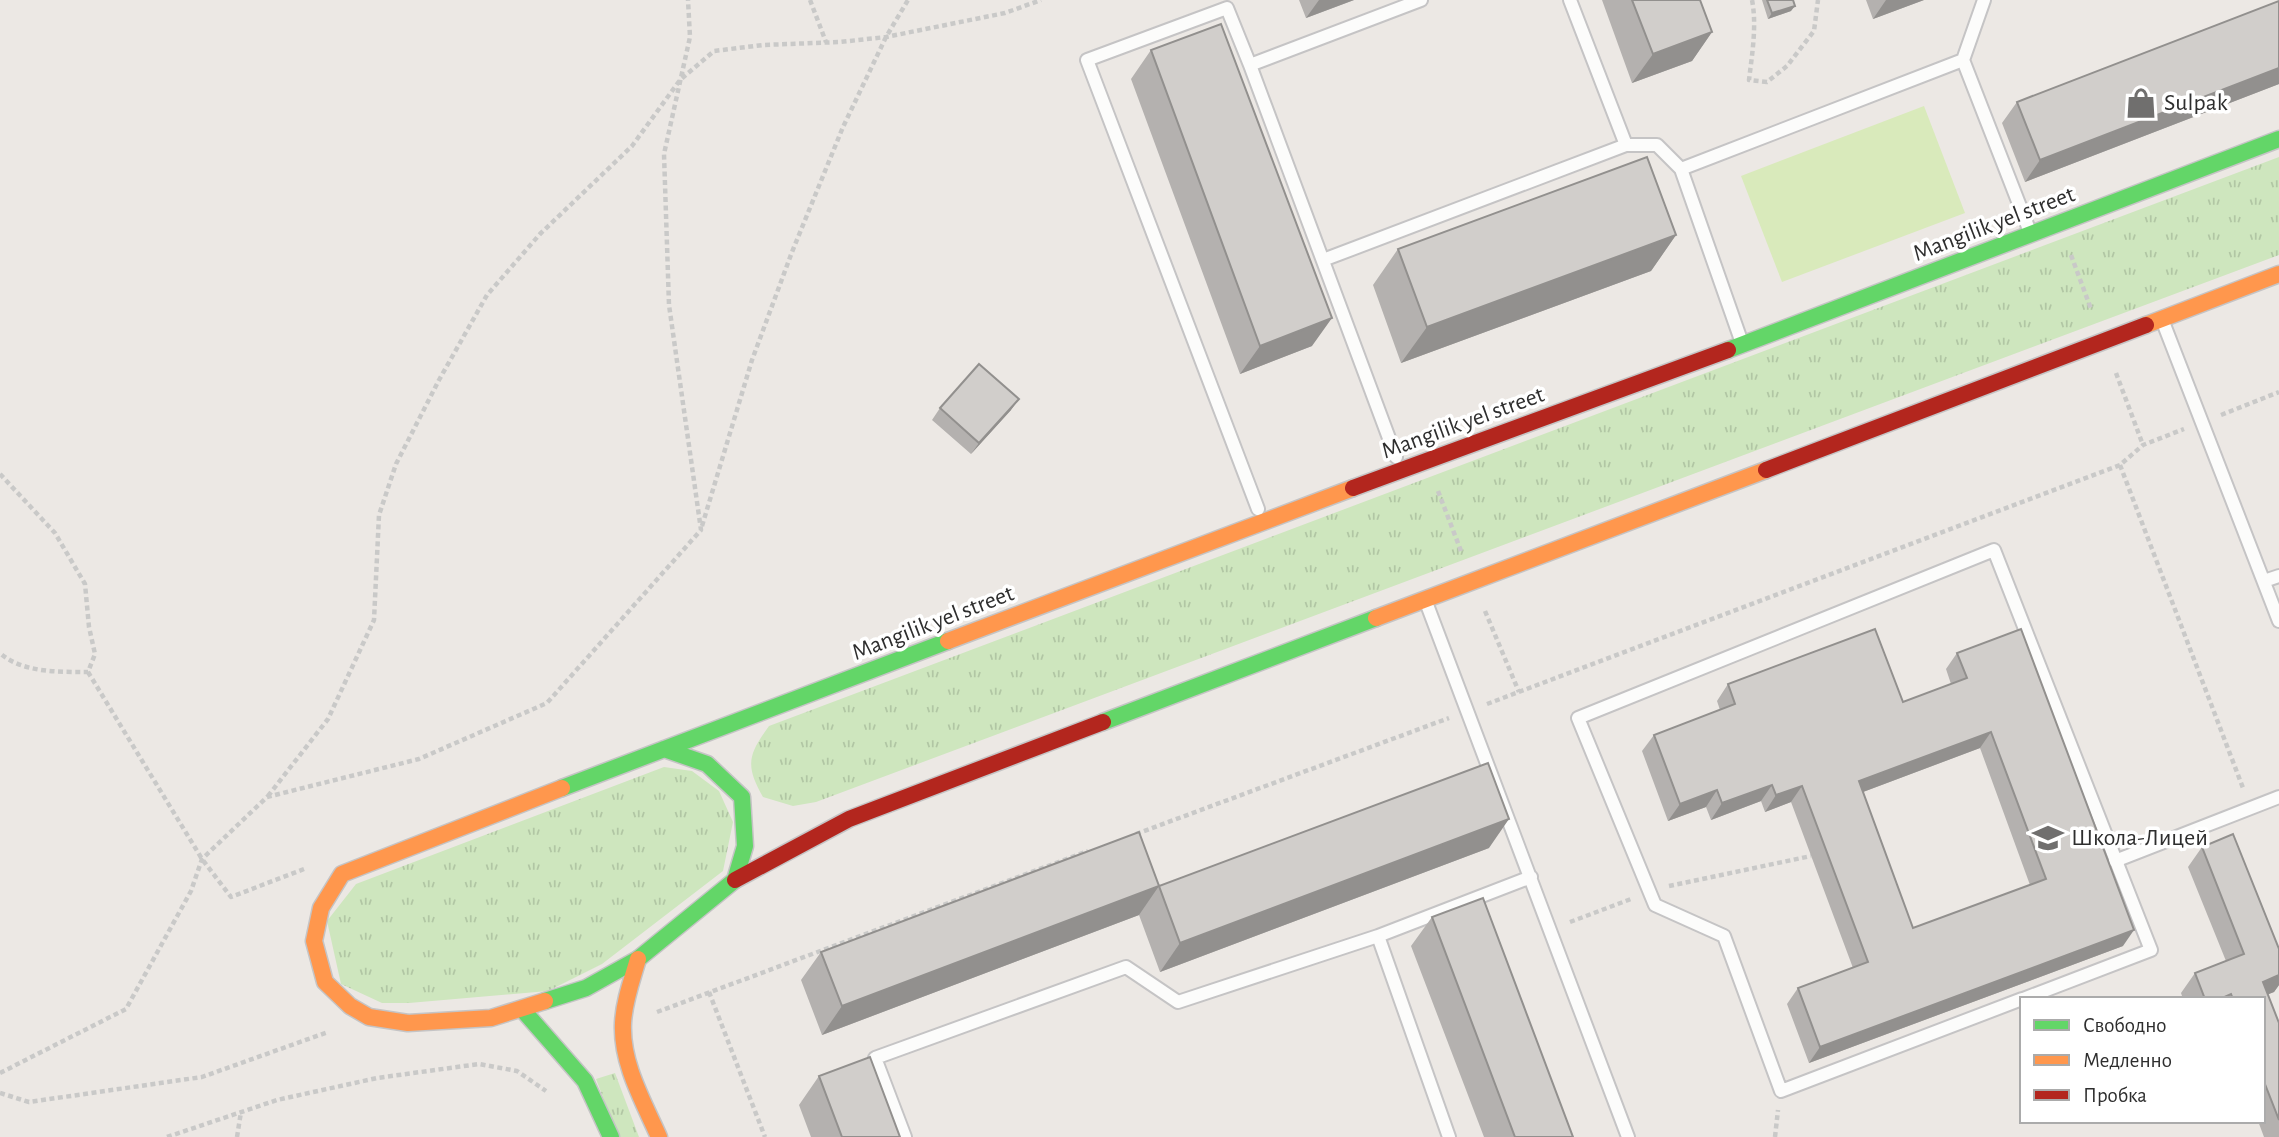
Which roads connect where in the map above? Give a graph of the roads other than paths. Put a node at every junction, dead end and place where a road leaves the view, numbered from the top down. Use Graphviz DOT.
graph roads {
  1 [pos="1421,0"];
  2 [pos="1570,0"];
  3 [pos="1984,0"];
  4 [pos="1963,60"];
  5 [pos="1250,65"];
  6 [pos="2279,139"];
  7 [pos="1626,145"];
  8 [pos="1681,169"];
  9 [pos="2031,234"];
  10 [pos="1323,260"];
  11 [pos="2279,274"];
  12 [pos="2161,318"];
  13 [pos="1742,345"];
  14 [pos="1396,457"];
  15 [pos="1258,509"];
  16 [pos="2279,576"];
  17 [pos="2264,582"];
  18 [pos="1424,598"];
  19 [pos="2279,621"];
  20 [pos="664,749"];
  21 [pos="2279,797"];
  22 [pos="2115,860"];
  23 [pos="1531,877"];
  24 [pos="735,880"];
  25 [pos="1378,936"];
  26 [pos="638,959"];
  27 [pos="2027,997"];
  28 [pos="2020,1000"];
  29 [pos="523,1009"];
  30 [pos="611,1137"];
  31 [pos="659,1137"];
  32 [pos="905,1137"];
  33 [pos="1449,1137"];
  34 [pos="1628,1137"];
  1 -- 5 [label="lane"];
  2 -- 7 [label="lane"];
  3 -- 4 [label="lane"];
  4 -- 8 [label="lane"];
  4 -- 9 [label="lane"];
  5 -- 10 [label="lane"];
  5 -- 15 [label="lane"];
  6 -- 9 [label="street, Mangilik yel street"];
  7 -- 8 [label="lane"];
  7 -- 10 [label="lane"];
  8 -- 13 [label="lane"];
  9 -- 13 [label="street, Mangilik yel street"];
  10 -- 14 [label="lane"];
  11 -- 12 [label="street, Mangilik yel street"];
  12 -- 17 [label="lane"];
  12 -- 18 [label="street, Mangilik yel street"];
  13 -- 20 [label="street, Mangilik yel street"];
  16 -- 17 [label="lane"];
  17 -- 19 [label="lane"];
  18 -- 23 [label="lane"];
  18 -- 24 [label="street, Mangilik yel street"];
  20 -- 24 [label="street"];
  20 -- 29 [label="street, Mangilik yel street"];
  21 -- 22 [label="lane"];
  22 -- 27 [label="lane"];
  22 -- 28 [label="lane"];
  23 -- 25 [label="lane"];
  23 -- 34 [label="lane"];
  24 -- 26 [label="street, Mangilik yel street"];
  25 -- 32 [label="lane"];
  25 -- 33 [label="lane"];
  26 -- 29 [label="street, Mangilik yel street"];
  26 -- 31 [label="street"];
  29 -- 30 [label="street"];
}
